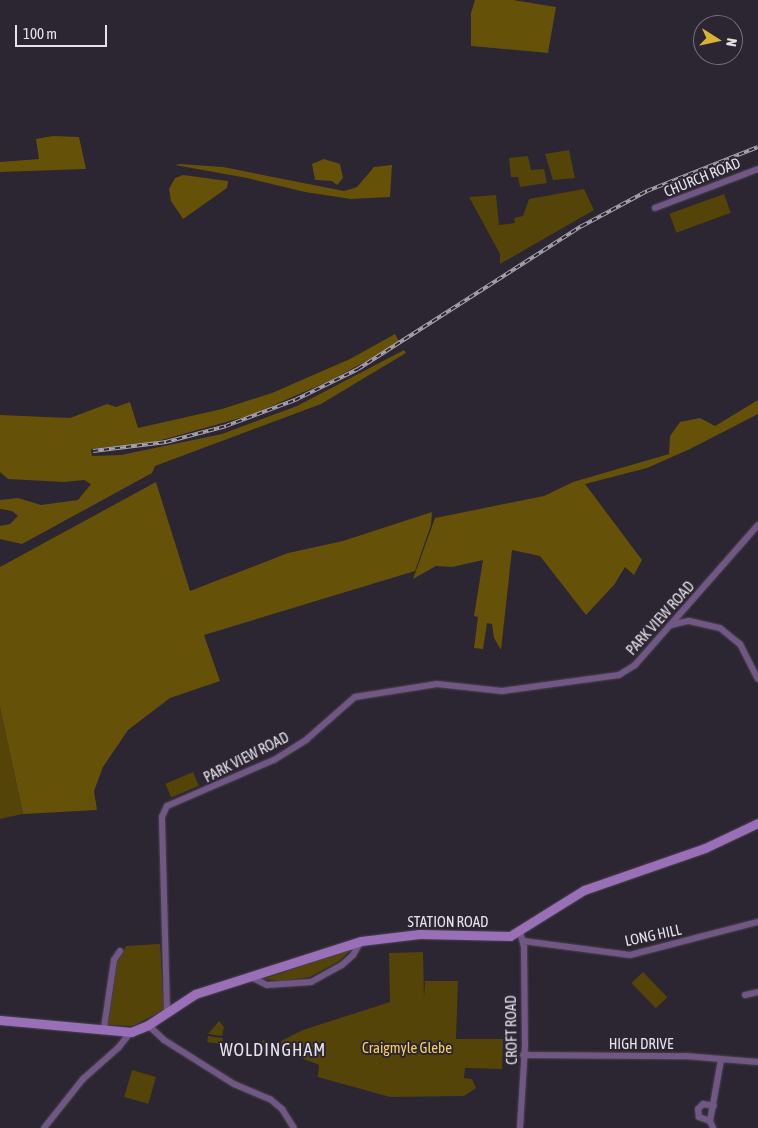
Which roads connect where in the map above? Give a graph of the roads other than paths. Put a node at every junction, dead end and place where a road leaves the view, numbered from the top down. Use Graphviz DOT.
graph roads {
  1 [pos="758,169"];
  2 [pos="655,208"];
  3 [pos="758,525"];
  4 [pos="671,624"];
  5 [pos="758,678"];
  6 [pos="758,823"];
  7 [pos="758,922"];
  8 [pos="521,936"];
  9 [pos="361,941"];
  10 [pos="120,951"];
  11 [pos="251,977"];
  12 [pos="758,992"];
  13 [pos="745,995"];
  14 [pos="167,1011"];
  15 [pos="0,1020"];
  16 [pos="148,1025"];
  17 [pos="104,1028"];
  18 [pos="131,1032"];
  19 [pos="523,1055"];
  20 [pos="721,1060"];
  21 [pos="758,1062"];
  22 [pos="714,1106"];
  23 [pos="712,1124"];
  24 [pos="44,1128"];
  25 [pos="294,1128"];
  26 [pos="520,1128"];
  1 -- 2 [label="street, CHURCH ROAD"];
  3 -- 4 [label="street, PARK VIEW ROAD"];
  4 -- 5 [label="street"];
  4 -- 14 [label="street, PARK VIEW ROAD"];
  6 -- 8 [label="street, STATION ROAD"];
  7 -- 8 [label="street, LONG HILL"];
  8 -- 9 [label="street, STATION ROAD"];
  8 -- 19 [label="street, CROFT ROAD"];
  9 -- 11 [label="street, STATION ROAD"];
  9 -- 11 [label="street"];
  10 -- 17 [label="street"];
  11 -- 14 [label="street, STATION ROAD"];
  12 -- 13 [label="street"];
  14 -- 16 [label="street, STATION ROAD"];
  15 -- 17 [label="street"];
  16 -- 18 [label="street, STATION ROAD"];
  16 -- 25 [label="street"];
  17 -- 18 [label="street"];
  18 -- 24 [label="street"];
  19 -- 20 [label="street, HIGH DRIVE"];
  19 -- 26 [label="street, CROFT ROAD"];
  20 -- 21 [label="street, HIGH DRIVE"];
  20 -- 22 [label="street"];
  22 -- 23 [label="street"];
  22 -- 23 [label="street"];
}
